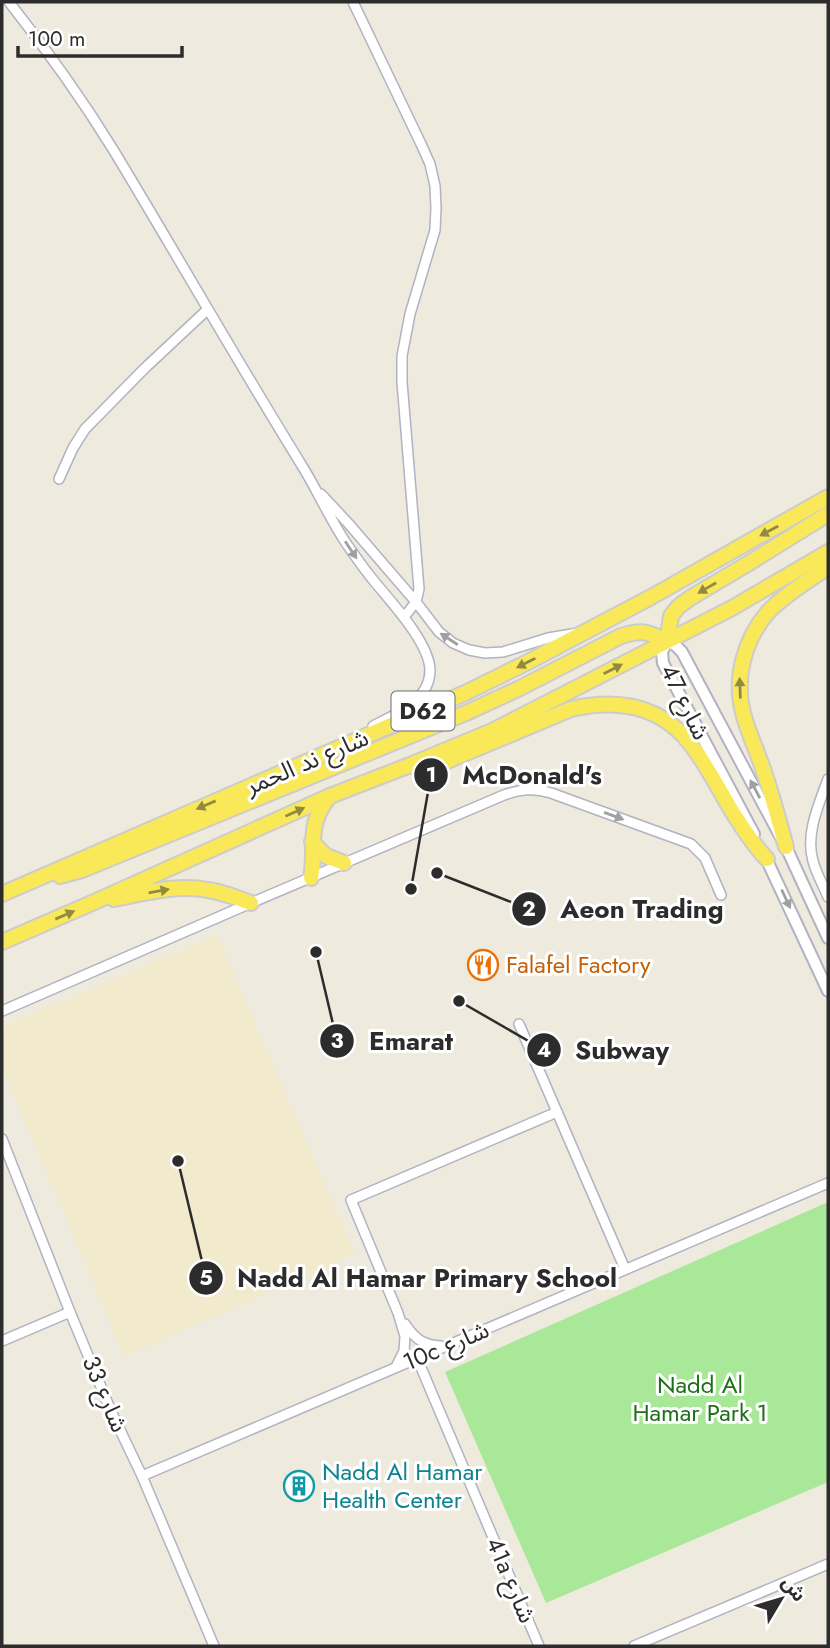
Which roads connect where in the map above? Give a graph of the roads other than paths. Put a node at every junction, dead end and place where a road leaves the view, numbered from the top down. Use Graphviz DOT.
graph roads {
  1 [pos="9,2"];
  2 [pos="353,2"];
  3 [pos="208,310"];
  4 [pos="59,479"];
  5 [pos="317,491"];
  6 [pos="828,497"];
  7 [pos="828,514"];
  8 [pos="828,552"];
  9 [pos="828,567"];
  10 [pos="416,602"];
  11 [pos="404,617"];
  12 [pos="585,632"];
  13 [pos="667,641"];
  14 [pos="320,757"];
  15 [pos="410,765"];
  16 [pos="828,779"];
  17 [pos="330,796"];
  18 [pos="312,842"];
  19 [pos="786,847"];
  20 [pos="767,859"];
  21 [pos="344,863"];
  22 [pos="310,877"];
  23 [pos="34,880"];
  24 [pos="2,894"];
  25 [pos="721,895"];
  26 [pos="828,897"];
  27 [pos="251,903"];
  28 [pos="92,904"];
  29 [pos="828,938"];
  30 [pos="2,942"];
  31 [pos="828,991"];
  32 [pos="2,1011"];
  33 [pos="519,1024"];
  34 [pos="557,1112"];
  35 [pos="2,1139"];
  36 [pos="828,1183"];
  37 [pos="625,1269"];
  38 [pos="70,1312"];
  39 [pos="398,1313"];
  40 [pos="2,1341"];
  41 [pos="447,1346"];
  42 [pos="417,1358"];
  43 [pos="397,1367"];
  44 [pos="142,1476"];
  45 [pos="828,1563"];
  46 [pos="214,1646"];
  47 [pos="540,1646"];
  48 [pos="634,1646"];
  1 -- 3 [label="street"];
  2 -- 10 [label="street"];
  3 -- 4 [label="street"];
  3 -- 5 [label="street"];
  5 -- 10 [label="street"];
  5 -- 11 [label="street, one-way"];
  6 -- 12 [label="main road, شارع ند الحمر / D62, one-way"];
  7 -- 13 [label="main road, one-way"];
  8 -- 13 [label="main road, شارع ند الحمر / D62"];
  19 -- 9 [label="main road, one-way"];
  10 -- 11 [label="street"];
  12 -- 10 [label="street, one-way"];
  11 -- 14 [label="street"];
  12 -- 14 [label="main road, شارع ند الحمر / D62, one-way"];
  15 -- 13 [label="main road, شارع ند الحمر / D62, one-way"];
  19 -- 13 [label="street, شارع 47, one-way"];
  13 -- 20 [label="street, شارع 47"];
  13 -- 23 [label="main road"];
  14 -- 23 [label="main road, شارع ند الحمر / D62, one-way"];
  15 -- 17 [label="main road, شارع ند الحمر / D62"];
  15 -- 20 [label="main road"];
  16 -- 26 [label="street"];
  17 -- 18 [label="main road"];
  28 -- 17 [label="main road, شارع ند الحمر / D62, one-way"];
  18 -- 21 [label="main road"];
  18 -- 22 [label="main road"];
  19 -- 29 [label="street, شارع 47"];
  20 -- 31 [label="street, شارع 47, one-way"];
  21 -- 22 [label="street"];
  21 -- 25 [label="street, one-way"];
  22 -- 27 [label="street"];
  23 -- 24 [label="main road, شارع ند الحمر / D62"];
  28 -- 27 [label="main road, one-way"];
  27 -- 32 [label="street"];
  30 -- 28 [label="main road, شارع ند الحمر / D62, one-way"];
  33 -- 34 [label="street"];
  34 -- 37 [label="street"];
  34 -- 39 [label="street"];
  35 -- 38 [label="street, شارع 33"];
  36 -- 37 [label="street, 10c شارع"];
  37 -- 41 [label="street, 10c شارع"];
  38 -- 40 [label="street"];
  38 -- 44 [label="street, شارع 33"];
  39 -- 41 [label="street"];
  39 -- 43 [label="street"];
  41 -- 42 [label="street, 10c شارع"];
  42 -- 43 [label="street, 10c شارع"];
  42 -- 47 [label="street, 41a شارع"];
  43 -- 44 [label="street, 10c شارع"];
  44 -- 46 [label="street, شارع 33"];
  45 -- 48 [label="street"];
}
